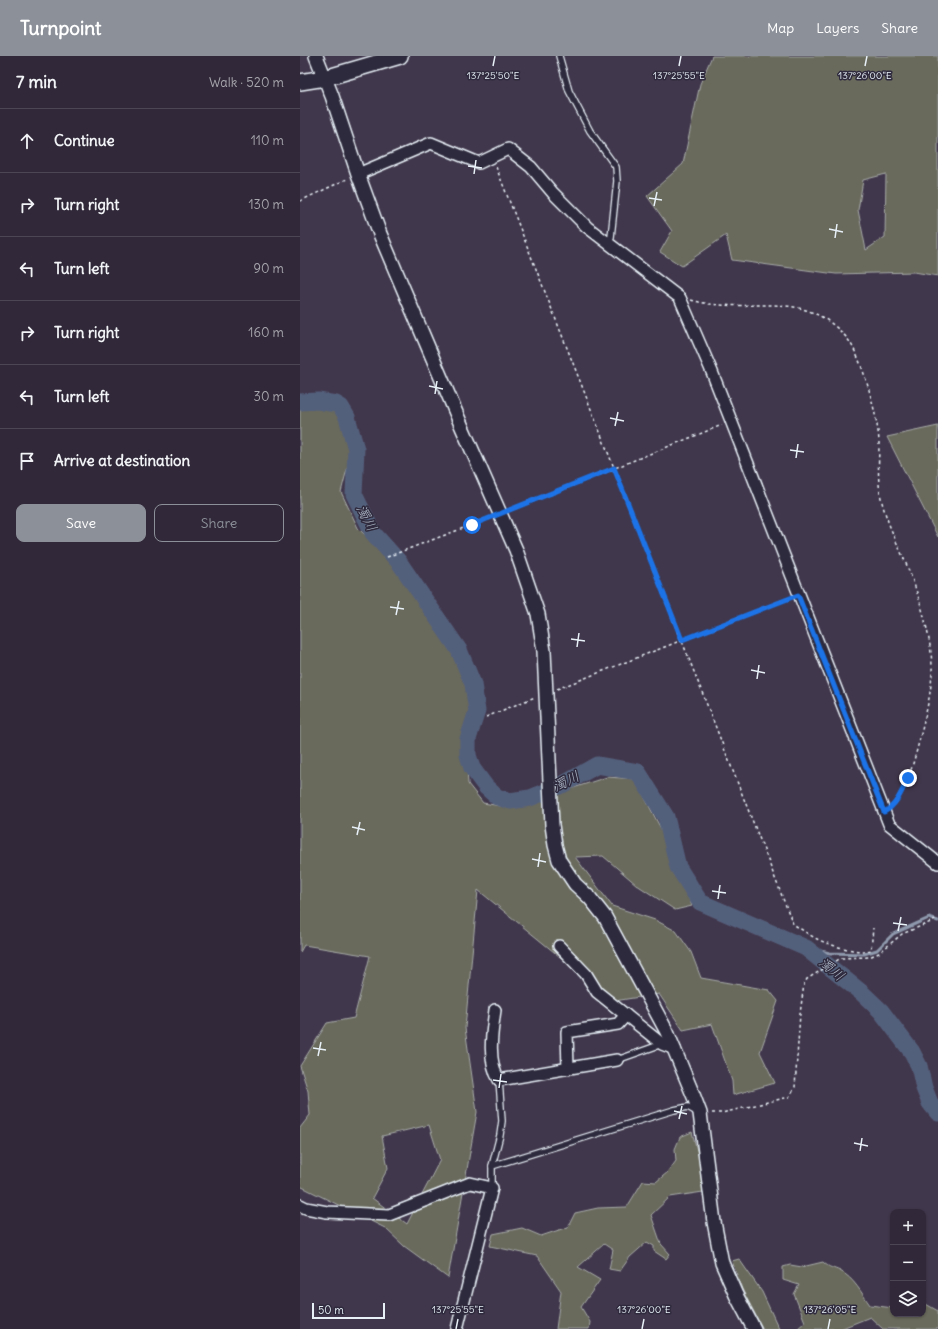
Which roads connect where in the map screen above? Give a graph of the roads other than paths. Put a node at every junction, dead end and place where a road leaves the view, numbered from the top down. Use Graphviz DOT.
graph roads {
  1 [pos="316,56"];
  2 [pos="400,56"];
  3 [pos="559,56"];
  4 [pos="325,78"];
  5 [pos="300,82"];
  6 [pos="358,174"];
  7 [pos="607,244"];
  8 [pos="938,863"];
  9 [pos="558,946"];
  10 [pos="495,1010"];
  11 [pos="626,1015"];
  12 [pos="662,1044"];
  13 [pos="676,1049"];
  14 [pos="617,1060"];
  15 [pos="568,1069"];
  16 [pos="499,1080"];
  17 [pos="700,1113"];
  18 [pos="492,1166"];
  19 [pos="492,1188"];
  20 [pos="300,1205"];
  21 [pos="457,1329"];
  22 [pos="754,1329"];
  1 -- 4 [label="street"];
  2 -- 4 [label="main road"];
  3 -- 7 [label="lane"];
  4 -- 5 [label="main road"];
  4 -- 6 [label="street"];
  6 -- 7 [label="street"];
  6 -- 13 [label="street"];
  7 -- 8 [label="street"];
  9 -- 11 [label="street"];
  10 -- 16 [label="street"];
  11 -- 12 [label="street"];
  11 -- 15 [label="street"];
  12 -- 13 [label="street"];
  12 -- 14 [label="lane"];
  13 -- 17 [label="street"];
  14 -- 15 [label="street"];
  15 -- 16 [label="street"];
  16 -- 18 [label="lane"];
  17 -- 18 [label="lane"];
  17 -- 22 [label="street"];
  18 -- 19 [label="lane"];
  19 -- 20 [label="street"];
  19 -- 21 [label="street"];
}
